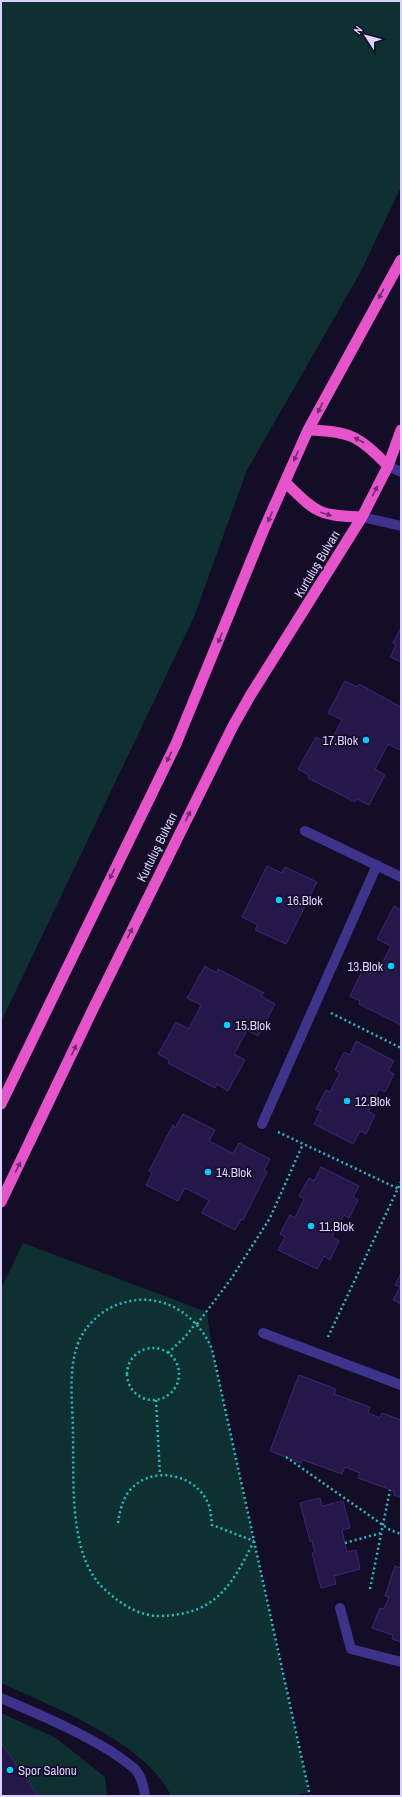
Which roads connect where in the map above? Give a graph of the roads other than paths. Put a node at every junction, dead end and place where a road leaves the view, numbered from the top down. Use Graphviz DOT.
graph roads {
  1 [pos="401,260"];
  2 [pos="308,430"];
  3 [pos="401,430"];
  4 [pos="388,466"];
  5 [pos="401,472"];
  6 [pos="285,482"];
  7 [pos="362,517"];
  8 [pos="401,526"];
  9 [pos="305,830"];
  10 [pos="377,865"];
  11 [pos="401,876"];
  12 [pos="1,1104"];
  13 [pos="262,1124"];
  14 [pos="1,1202"];
  15 [pos="262,1333"];
  16 [pos="401,1385"];
  17 [pos="340,1608"];
  18 [pos="401,1662"];
  19 [pos="1,1698"];
  20 [pos="146,1796"];
  1 -- 2 [label="highway, one-way"];
  4 -- 2 [label="highway, one-way"];
  2 -- 6 [label="highway, one-way"];
  3 -- 4 [label="highway"];
  4 -- 5 [label="street"];
  7 -- 4 [label="highway, one-way"];
  6 -- 7 [label="highway, one-way"];
  6 -- 12 [label="highway, one-way"];
  7 -- 8 [label="street"];
  14 -- 7 [label="highway, Kurtuluş Bulvarı, one-way"];
  9 -- 10 [label="street"];
  10 -- 11 [label="street"];
  10 -- 13 [label="street"];
  15 -- 16 [label="street"];
  17 -- 18 [label="street"];
  19 -- 20 [label="street"];
}
